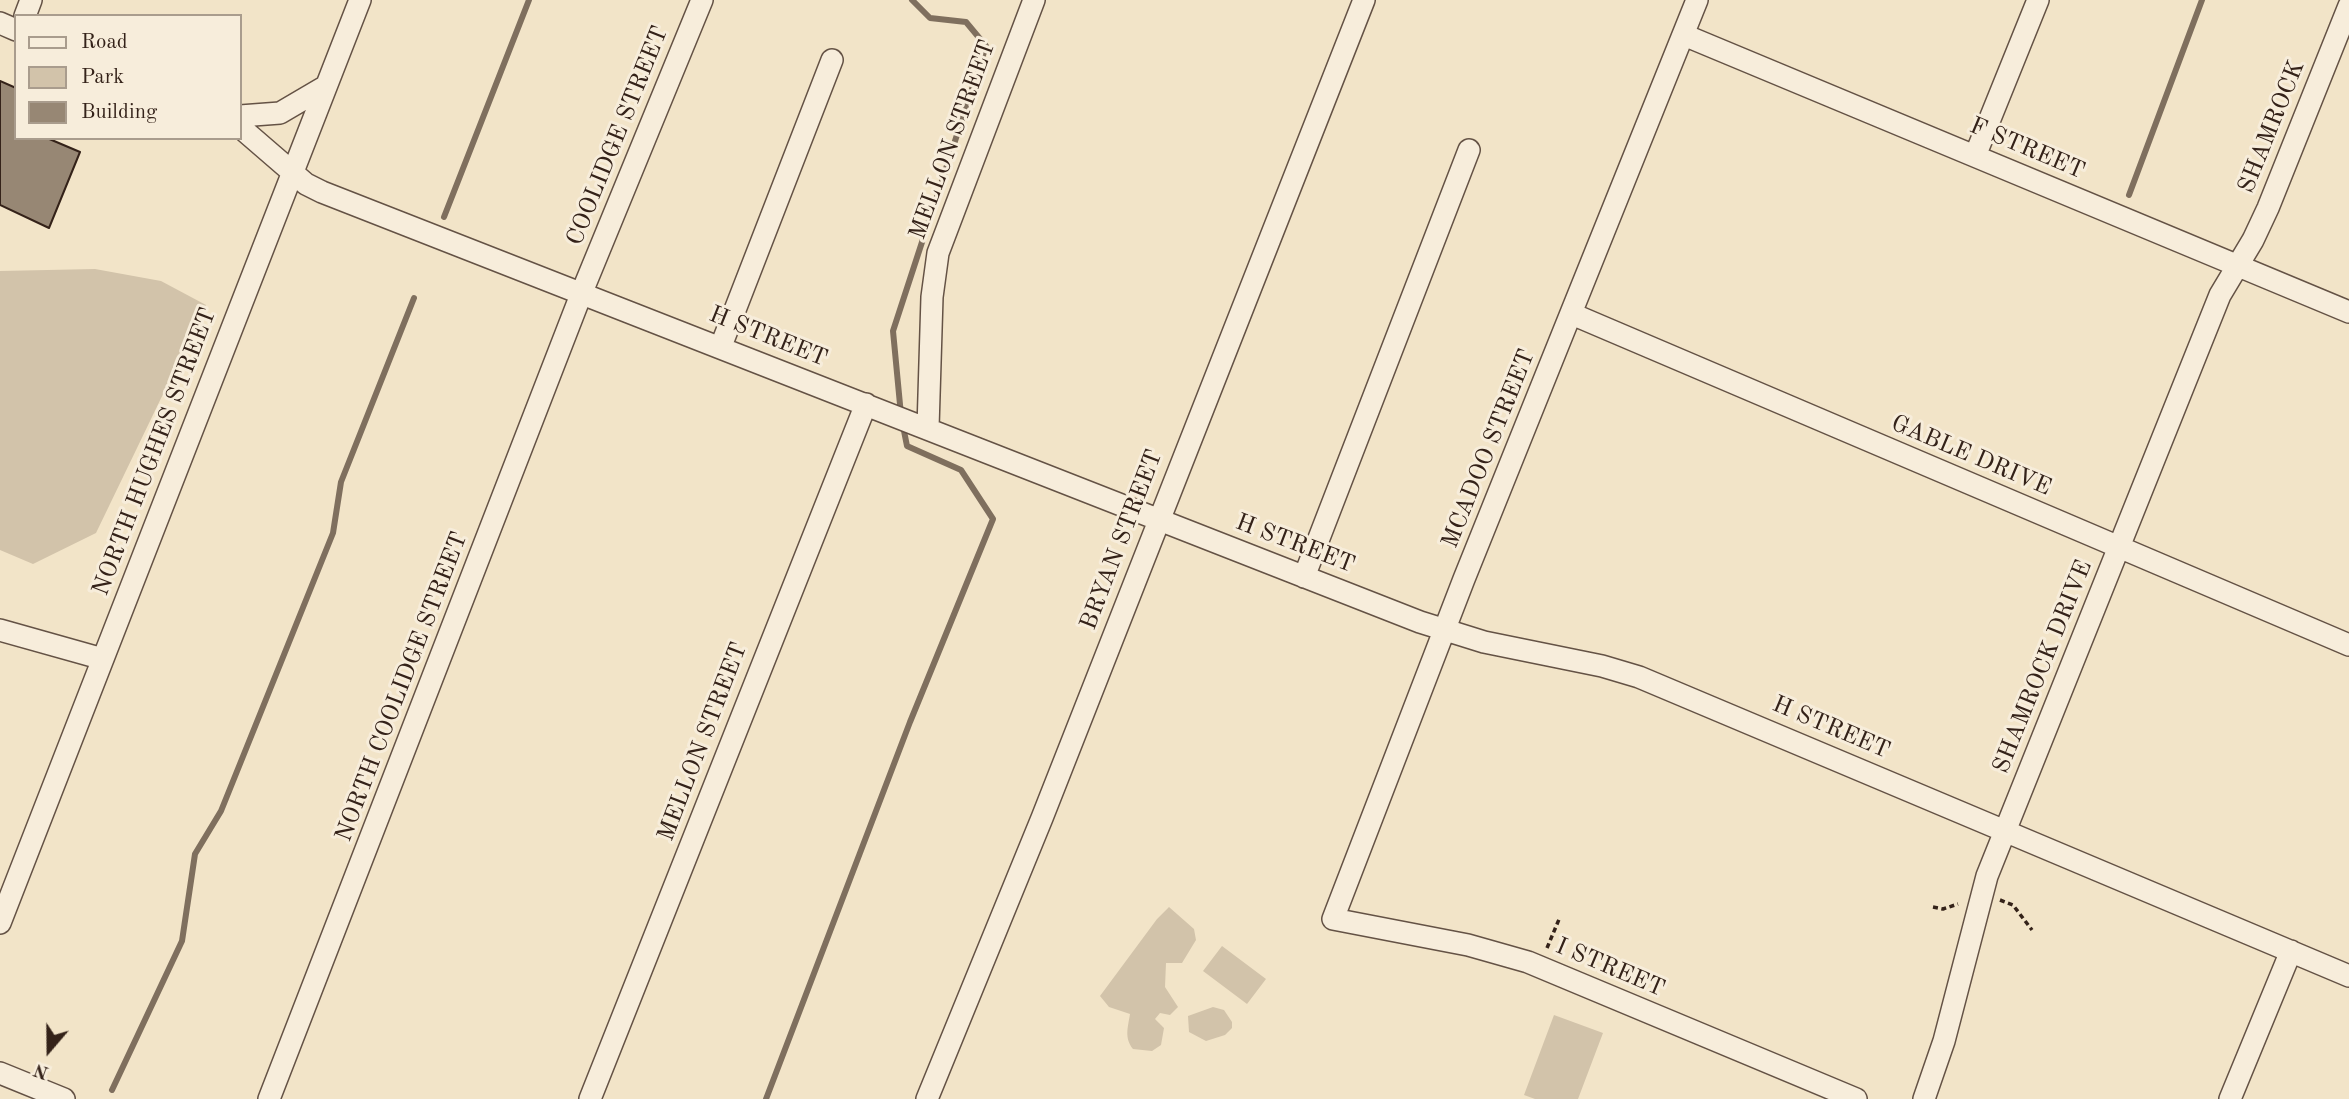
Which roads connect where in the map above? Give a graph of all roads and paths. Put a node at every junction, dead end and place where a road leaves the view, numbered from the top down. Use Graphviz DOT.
graph roads {
  1 [pos="360,0"];
  2 [pos="702,0"];
  3 [pos="1034,0"];
  4 [pos="1364,0"];
  5 [pos="1697,0"];
  6 [pos="2038,0"];
  7 [pos="2349,6"];
  8 [pos="1684,35"];
  9 [pos="832,60"];
  10 [pos="326,86"];
  11 [pos="242,116"];
  12 [pos="242,129"];
  13 [pos="1469,150"];
  14 [pos="1975,156"];
  15 [pos="294,172"];
  16 [pos="2238,266"];
  17 [pos="582,292"];
  18 [pos="2349,312"];
  19 [pos="1572,314"];
  20 [pos="721,346"];
  21 [pos="872,407"];
  22 [pos="921,425"];
  23 [pos="1159,519"];
  24 [pos="2120,548"];
  25 [pos="1304,577"];
  26 [pos="1445,629"];
  27 [pos="0,630"];
  28 [pos="2349,645"];
  29 [pos="103,659"];
  30 [pos="2005,831"];
  31 [pos="1979,901"];
  32 [pos="1933,907"];
  33 [pos="1560,917"];
  34 [pos="1333,919"];
  35 [pos="0,923"];
  36 [pos="2032,930"];
  37 [pos="2291,951"];
  38 [pos="1539,966"];
  39 [pos="2349,975"];
  40 [pos="0,1073"];
  41 [pos="64,1099"];
  42 [pos="269,1099"];
  43 [pos="590,1099"];
  44 [pos="927,1099"];
  45 [pos="1856,1099"];
  46 [pos="1924,1099"];
  47 [pos="2230,1099"];
  1 -- 10 [label="street, NORTH HUGHES STREET"];
  2 -- 17 [label="street, COOLIDGE STREET"];
  3 -- 22 [label="street, MELLON STREET"];
  4 -- 23 [label="street, BRYAN STREET"];
  5 -- 8 [label="street, MCADOO STREET"];
  6 -- 14 [label="street"];
  7 -- 16 [label="street, SHAMROCK"];
  8 -- 14 [label="street, F STREET"];
  8 -- 19 [label="street, MCADOO STREET"];
  9 -- 20 [label="street"];
  10 -- 11 [label="street"];
  10 -- 15 [label="street, NORTH HUGHES STREET"];
  12 -- 15 [label="street, H STREET"];
  13 -- 25 [label="street"];
  14 -- 16 [label="street, F STREET"];
  15 -- 17 [label="street, H STREET"];
  15 -- 29 [label="street, NORTH HUGHES STREET"];
  16 -- 18 [label="street, F STREET"];
  16 -- 24 [label="street, SHAMROCK DRIVE"];
  17 -- 20 [label="street, H STREET"];
  17 -- 42 [label="street, NORTH COOLIDGE STREET"];
  19 -- 24 [label="street, GABLE DRIVE"];
  19 -- 26 [label="street, MCADOO STREET"];
  20 -- 21 [label="street, H STREET"];
  21 -- 22 [label="street, H STREET"];
  21 -- 43 [label="street, MELLON STREET"];
  22 -- 23 [label="street, H STREET"];
  23 -- 25 [label="street, H STREET"];
  23 -- 44 [label="street, BRYAN STREET"];
  24 -- 28 [label="street, GABLE DRIVE"];
  24 -- 30 [label="street, SHAMROCK DRIVE"];
  25 -- 26 [label="street, H STREET"];
  26 -- 30 [label="street, H STREET"];
  26 -- 34 [label="street, MCADOO STREET"];
  27 -- 29 [label="street"];
  29 -- 35 [label="street, NORTH HUGHES STREET"];
  30 -- 31 [label="street, SHAMROCK DRIVE"];
  30 -- 37 [label="street, H STREET"];
  31 -- 32 [label="path"];
  31 -- 36 [label="path"];
  31 -- 46 [label="street, SHAMROCK DRIVE"];
  33 -- 38 [label="path"];
  34 -- 38 [label="street, I STREET"];
  37 -- 39 [label="street, H STREET"];
  37 -- 47 [label="street"];
  38 -- 45 [label="street, I STREET"];
  40 -- 41 [label="street"];
}
